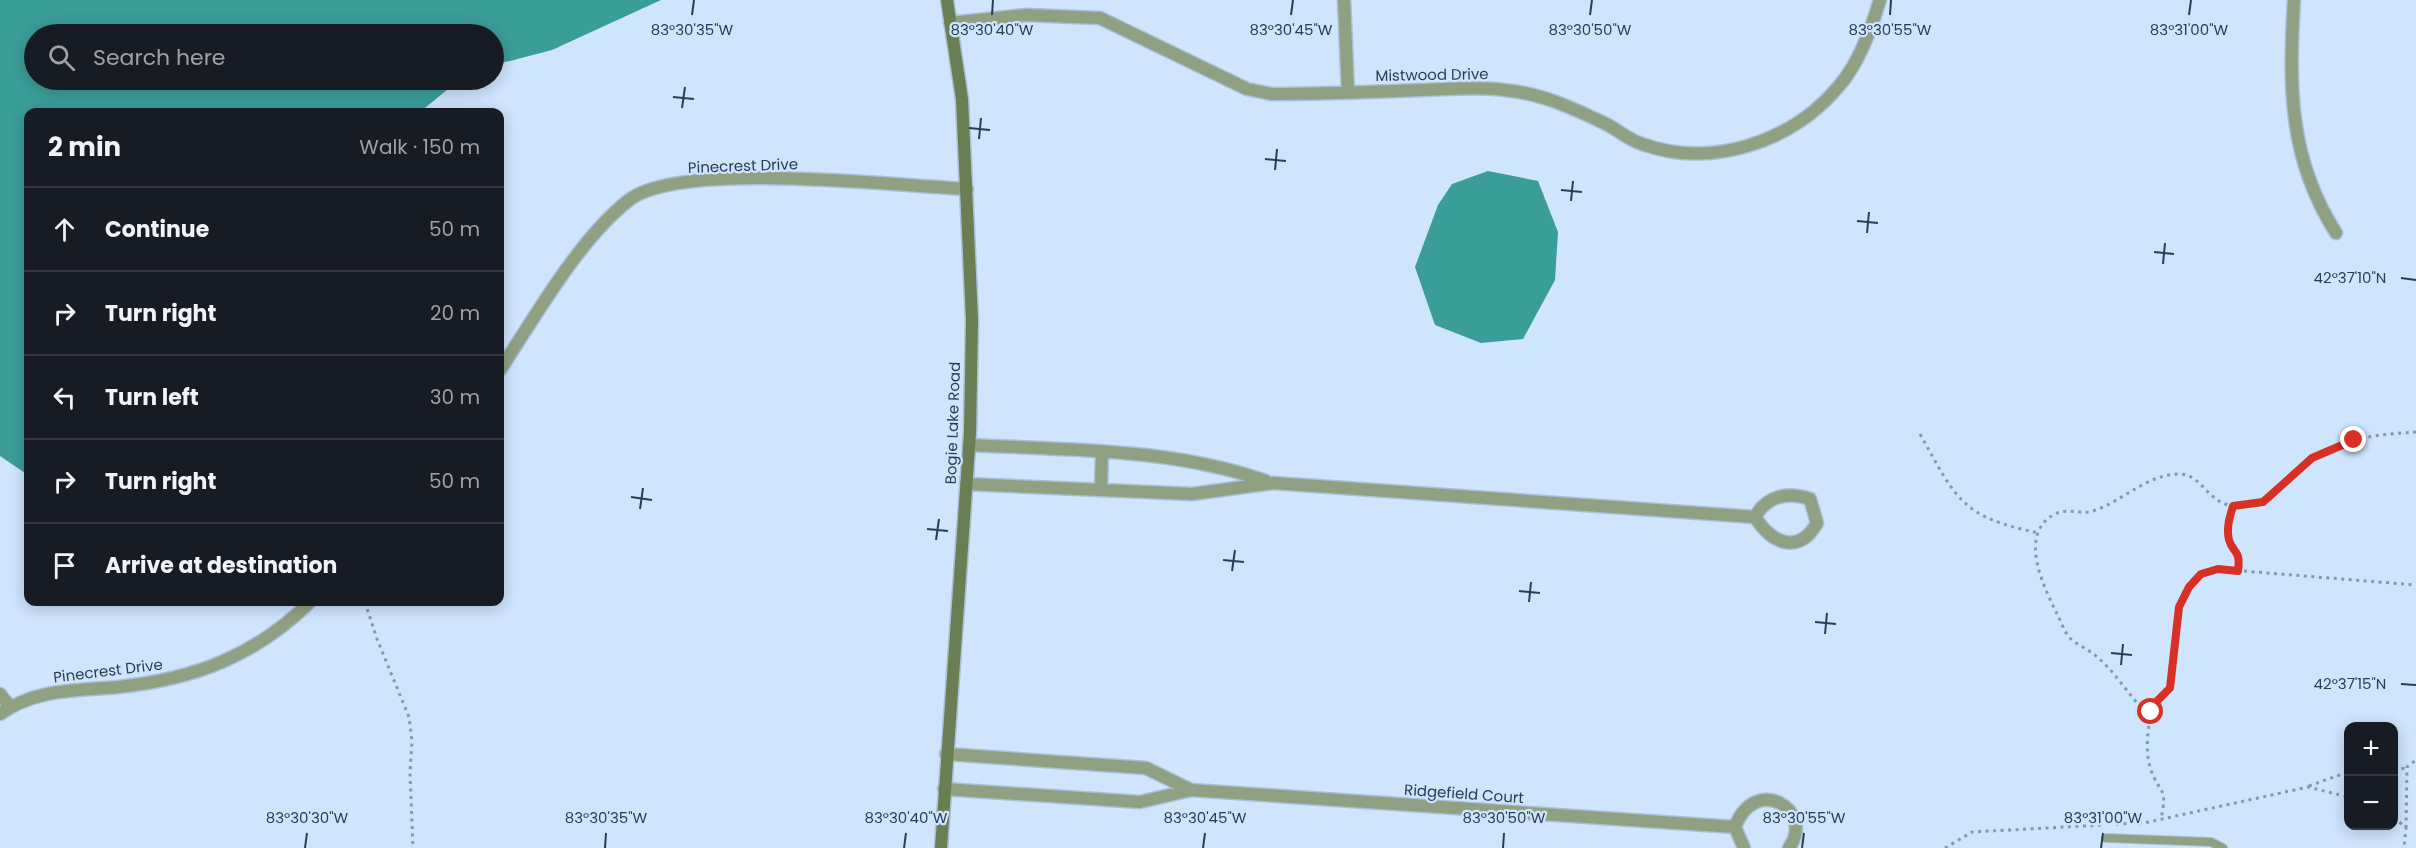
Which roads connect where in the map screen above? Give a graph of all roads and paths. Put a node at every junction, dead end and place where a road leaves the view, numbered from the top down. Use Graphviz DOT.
graph roads {
  1 [pos="947,0"];
  2 [pos="1344,0"];
  3 [pos="1880,0"];
  4 [pos="2294,0"];
  5 [pos="950,22"];
  6 [pos="1348,92"];
  7 [pos="967,189"];
  8 [pos="2336,233"];
  9 [pos="504,364"];
  10 [pos="2416,432"];
  11 [pos="1920,434"];
  12 [pos="969,445"];
  13 [pos="1102,453"];
  14 [pos="1273,483"];
  15 [pos="966,484"];
  16 [pos="1101,488"];
  17 [pos="2233,506"];
  18 [pos="1755,517"];
  19 [pos="2039,533"];
  20 [pos="2238,571"];
  21 [pos="2416,585"];
  22 [pos="306,606"];
  23 [pos="366,606"];
  24 [pos="0,694"];
  25 [pos="2154,704"];
  26 [pos="5,711"];
  27 [pos="946,754"];
  28 [pos="2416,760"];
  29 [pos="2407,767"];
  30 [pos="2398,769"];
  31 [pos="2344,774"];
  32 [pos="2308,787"];
  33 [pos="944,789"];
  34 [pos="1191,790"];
  35 [pos="2344,796"];
  36 [pos="2161,819"];
  37 [pos="2398,821"];
  38 [pos="1735,827"];
  39 [pos="2406,828"];
  40 [pos="2106,838"];
  41 [pos="413,848"];
  42 [pos="940,848"];
  43 [pos="1744,848"];
  44 [pos="1789,848"];
  45 [pos="1945,848"];
  46 [pos="2223,848"];
  47 [pos="2403,848"];
  1 -- 5 [label="main road, Bogie Lake Road"];
  2 -- 6 [label="street"];
  3 -- 6 [label="street, Mistwood Drive"];
  4 -- 8 [label="street"];
  5 -- 6 [label="street, Mistwood Drive"];
  5 -- 7 [label="main road, Bogie Lake Road"];
  7 -- 9 [label="street, Pinecrest Drive"];
  7 -- 12 [label="main road, Bogie Lake Road"];
  10 -- 17 [label="path"];
  11 -- 19 [label="path"];
  12 -- 13 [label="street"];
  12 -- 15 [label="main road, Bogie Lake Road"];
  13 -- 14 [label="street"];
  13 -- 16 [label="street"];
  14 -- 16 [label="street"];
  14 -- 18 [label="street"];
  15 -- 16 [label="street"];
  15 -- 27 [label="main road, Bogie Lake Road"];
  17 -- 19 [label="path"];
  17 -- 20 [label="path"];
  18 -- 18 [label="street"];
  19 -- 25 [label="path"];
  20 -- 21 [label="path"];
  20 -- 25 [label="path"];
  22 -- 26 [label="street, Pinecrest Drive"];
  23 -- 41 [label="path"];
  24 -- 26 [label="street"];
  25 -- 36 [label="path"];
  27 -- 33 [label="main road, Bogie Lake Road"];
  27 -- 34 [label="street, Ridgefield Court"];
  28 -- 29 [label="path"];
  29 -- 30 [label="path"];
  29 -- 39 [label="path"];
  31 -- 32 [label="path"];
  32 -- 35 [label="path"];
  32 -- 36 [label="path"];
  33 -- 34 [label="street, Ridgefield Court"];
  33 -- 42 [label="main road, Bogie Lake Road"];
  34 -- 38 [label="street, Ridgefield Court"];
  36 -- 45 [label="path"];
  37 -- 39 [label="path"];
  38 -- 43 [label="street"];
  38 -- 44 [label="street"];
  39 -- 47 [label="path"];
  40 -- 46 [label="lane"];
}
